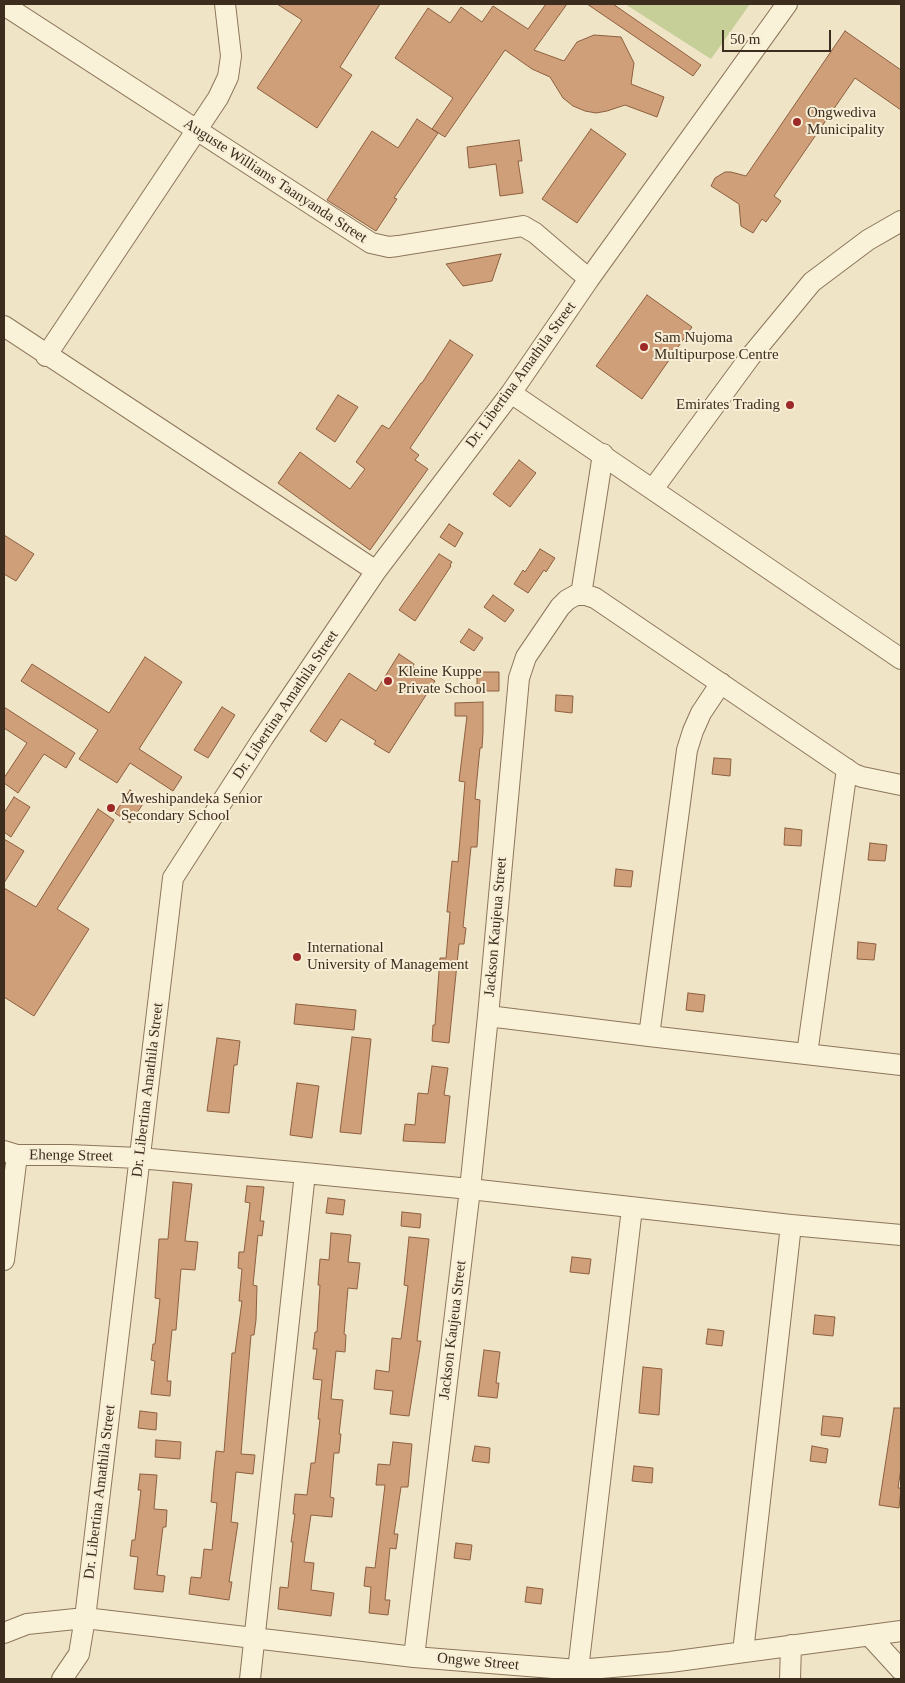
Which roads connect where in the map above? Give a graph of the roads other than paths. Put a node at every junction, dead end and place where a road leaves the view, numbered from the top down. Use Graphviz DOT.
graph roads {
  1 [pos="225,4"];
  2 [pos="787,4"];
  3 [pos="4,5"];
  4 [pos="196,129"];
  5 [pos="901,221"];
  6 [pos="590,279"];
  7 [pos="4,326"];
  8 [pos="46,356"];
  9 [pos="511,393"];
  10 [pos="603,454"];
  11 [pos="653,488"];
  12 [pos="376,571"];
  13 [pos="581,595"];
  14 [pos="901,659"];
  15 [pos="721,683"];
  16 [pos="846,769"];
  17 [pos="901,785"];
  18 [pos="488,1016"];
  19 [pos="649,1036"];
  20 [pos="807,1054"];
  21 [pos="901,1065"];
  22 [pos="10,1153"];
  23 [pos="139,1158"];
  24 [pos="305,1173"];
  25 [pos="470,1189"];
  26 [pos="632,1208"];
  27 [pos="791,1225"];
  28 [pos="901,1235"];
  29 [pos="4,1260"];
  30 [pos="85,1618"];
  31 [pos="901,1631"];
  32 [pos="4,1633"];
  33 [pos="869,1635"];
  34 [pos="255,1639"];
  35 [pos="791,1645"];
  36 [pos="743,1652"];
  37 [pos="414,1657"];
  38 [pos="578,1670"];
  39 [pos="901,1670"];
  40 [pos="62,1679"];
  41 [pos="250,1679"];
  42 [pos="790,1679"];
  1 -- 4 [label="street"];
  2 -- 6 [label="street, Dr. Libertina Amathila Street"];
  3 -- 4 [label="street, Auguste Williams Taanyanda Street"];
  4 -- 6 [label="street, Auguste Williams Taanyanda Street"];
  4 -- 8 [label="street"];
  5 -- 11 [label="street"];
  6 -- 9 [label="street, Dr. Libertina Amathila Street"];
  7 -- 8 [label="street"];
  8 -- 12 [label="street"];
  9 -- 10 [label="street"];
  9 -- 12 [label="street, Dr. Libertina Amathila Street"];
  10 -- 11 [label="street"];
  10 -- 13 [label="street"];
  11 -- 14 [label="street"];
  12 -- 23 [label="street, Dr. Libertina Amathila Street"];
  13 -- 15 [label="street"];
  13 -- 18 [label="street, Jackson Kaujeua Street"];
  15 -- 16 [label="street"];
  15 -- 19 [label="street"];
  16 -- 17 [label="street"];
  16 -- 20 [label="street"];
  18 -- 19 [label="street"];
  18 -- 25 [label="street, Jackson Kaujeua Street"];
  19 -- 20 [label="street"];
  20 -- 21 [label="street"];
  22 -- 23 [label="street, Ehenge Street"];
  22 -- 29 [label="street"];
  23 -- 24 [label="street, Ehenge Street"];
  23 -- 30 [label="street, Dr. Libertina Amathila Street"];
  24 -- 25 [label="street, Ehenge Street"];
  24 -- 34 [label="street"];
  25 -- 26 [label="street, Ehenge Street"];
  25 -- 37 [label="street, Jackson Kaujeua Street"];
  26 -- 27 [label="street, Ehenge Street"];
  26 -- 38 [label="street"];
  27 -- 28 [label="street, Ehenge Street"];
  27 -- 36 [label="street"];
  30 -- 32 [label="street, Ongwe Street"];
  30 -- 34 [label="street, Ongwe Street"];
  30 -- 40 [label="street, Dr. Libertina Amathila Street"];
  31 -- 33 [label="street, Ongwe Street"];
  33 -- 35 [label="street, Ongwe Street"];
  33 -- 39 [label="street"];
  34 -- 37 [label="street, Ongwe Street"];
  34 -- 41 [label="street"];
  35 -- 36 [label="street, Ongwe Street"];
  35 -- 42 [label="street"];
  36 -- 38 [label="street, Ongwe Street"];
  37 -- 38 [label="street, Ongwe Street"];
}
